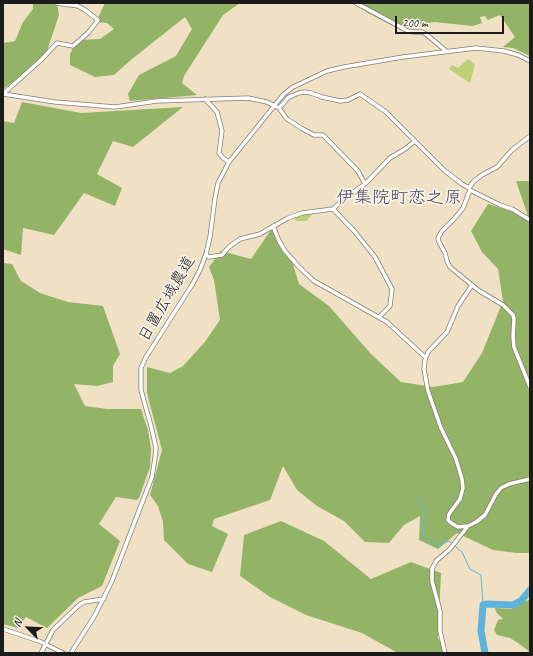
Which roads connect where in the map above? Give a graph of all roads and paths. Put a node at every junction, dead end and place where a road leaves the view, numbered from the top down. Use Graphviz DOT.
graph roads {
  1 [pos="56,3"];
  2 [pos="356,3"];
  3 [pos="446,51"];
  4 [pos="530,61"];
  5 [pos="3,94"];
  6 [pos="205,99"];
  7 [pos="274,106"];
  8 [pos="279,108"];
  9 [pos="530,136"];
  10 [pos="414,141"];
  11 [pos="229,162"];
  12 [pos="365,184"];
  13 [pos="470,189"];
  14 [pos="333,209"];
  15 [pos="530,220"];
  16 [pos="273,226"];
  17 [pos="206,254"];
  18 [pos="472,285"];
  19 [pos="380,317"];
  20 [pos="426,357"];
  21 [pos="530,387"];
  22 [pos="530,479"];
  23 [pos="468,526"];
  24 [pos="104,598"];
  25 [pos="3,629"];
  26 [pos="46,644"];
  27 [pos="41,653"];
  28 [pos="63,653"];
  29 [pos="71,653"];
  30 [pos="445,653"];
  1 -- 5 [label="street"];
  2 -- 3 [label="street"];
  3 -- 4 [label="street, 日置広域農道"];
  3 -- 7 [label="street, 日置広域農道"];
  5 -- 6 [label="street"];
  6 -- 7 [label="street"];
  6 -- 11 [label="street"];
  7 -- 8 [label="street"];
  7 -- 11 [label="street, 日置広域農道"];
  8 -- 10 [label="street"];
  8 -- 12 [label="street"];
  9 -- 13 [label="street"];
  10 -- 12 [label="street"];
  10 -- 13 [label="street"];
  11 -- 17 [label="street, 日置広域農道"];
  12 -- 14 [label="street"];
  13 -- 15 [label="street"];
  13 -- 18 [label="street"];
  14 -- 16 [label="street"];
  14 -- 19 [label="street"];
  16 -- 17 [label="street"];
  16 -- 19 [label="street"];
  17 -- 24 [label="street, 日置広域農道"];
  18 -- 20 [label="street"];
  18 -- 21 [label="street"];
  19 -- 20 [label="street"];
  20 -- 23 [label="street"];
  22 -- 23 [label="street"];
  23 -- 30 [label="street"];
  24 -- 26 [label="street"];
  24 -- 29 [label="street, 日置広域農道"];
  25 -- 26 [label="street"];
  26 -- 27 [label="street"];
  26 -- 28 [label="street"];
}
